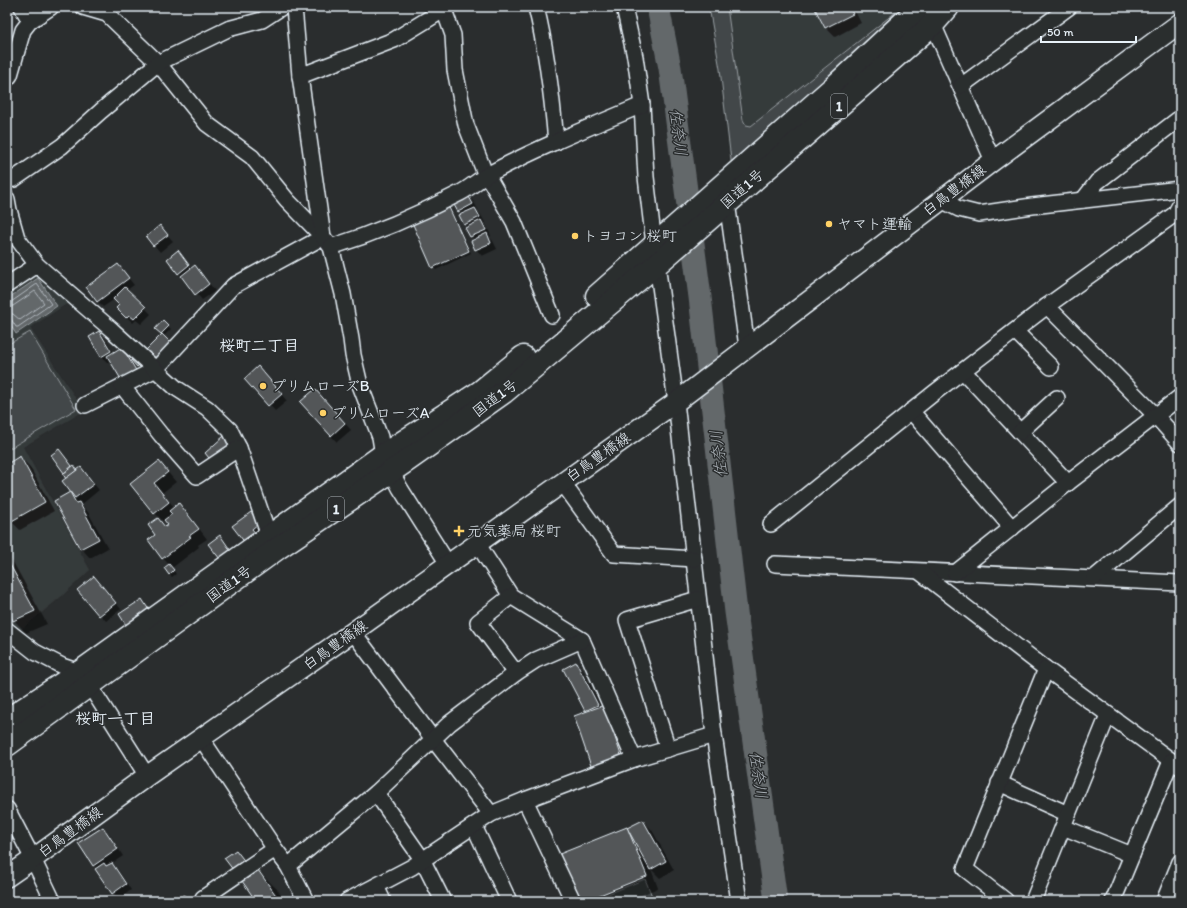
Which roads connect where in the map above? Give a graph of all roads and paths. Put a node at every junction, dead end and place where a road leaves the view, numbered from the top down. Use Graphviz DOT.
graph roads {
  1 [pos="22,7"];
  2 [pos="51,7"];
  3 [pos="83,7"];
  4 [pos="282,7"];
  5 [pos="294,7"];
  6 [pos="536,7"];
  7 [pos="624,7"];
  8 [pos="920,7"];
  9 [pos="948,7"];
  10 [pos="1069,7"];
  11 [pos="445,8"];
  12 [pos="30,21"];
  13 [pos="1180,23"];
  14 [pos="934,24"];
  15 [pos="158,63"];
  16 [pos="300,76"];
  17 [pos="7,79"];
  18 [pos="961,86"];
  19 [pos="642,105"];
  20 [pos="1180,118"];
  21 [pos="556,142"];
  22 [pos="993,161"];
  23 [pos="486,176"];
  24 [pos="7,180"];
  25 [pos="1180,189"];
  26 [pos="724,195"];
  27 [pos="7,199"];
  28 [pos="941,200"];
  29 [pos="1083,200"];
  30 [pos="1180,205"];
  31 [pos="327,242"];
  32 [pos="656,254"];
  33 [pos="37,265"];
  34 [pos="7,285"];
  35 [pos="1047,306"];
  36 [pos="552,314"];
  37 [pos="1015,331"];
  38 [pos="747,347"];
  39 [pos="1051,367"];
  40 [pos="156,369"];
  41 [pos="963,371"];
  42 [pos="122,386"];
  43 [pos="1180,397"];
  44 [pos="1057,398"];
  45 [pos="676,402"];
  46 [pos="85,405"];
  47 [pos="911,411"];
  48 [pos="1156,416"];
  49 [pos="1020,432"];
  50 [pos="1180,443"];
  51 [pos="239,448"];
  52 [pos="388,463"];
  53 [pos="562,482"];
  54 [pos="1068,483"];
  55 [pos="1180,506"];
  56 [pos="771,524"];
  57 [pos="1012,528"];
  58 [pos="269,536"];
  59 [pos="477,543"];
  60 [pos="694,558"];
  61 [pos="448,564"];
  62 [pos="776,564"];
  63 [pos="920,572"];
  64 [pos="955,573"];
  65 [pos="1094,578"];
  66 [pos="1180,583"];
  67 [pos="511,596"];
  68 [pos="698,599"];
  69 [pos="7,630"];
  70 [pos="353,632"];
  71 [pos="582,640"];
  72 [pos="1046,669"];
  73 [pos="516,673"];
  74 [pos="85,679"];
  75 [pos="1108,715"];
  76 [pos="7,720"];
  77 [pos="714,735"];
  78 [pos="201,738"];
  79 [pos="433,739"];
  80 [pos="7,745"];
  81 [pos="668,749"];
  82 [pos="634,759"];
  83 [pos="1175,764"];
  84 [pos="147,776"];
  85 [pos="999,784"];
  86 [pos="376,793"];
  87 [pos="524,800"];
  88 [pos="7,809"];
  89 [pos="492,814"];
  90 [pos="1066,821"];
  91 [pos="474,826"];
  92 [pos="275,849"];
  93 [pos="1132,855"];
  94 [pos="33,859"];
  95 [pos="422,859"];
  96 [pos="1180,862"];
  97 [pos="288,866"];
  98 [pos="7,877"];
  99 [pos="376,886"];
  100 [pos="53,901"];
  101 [pos="203,901"];
  102 [pos="306,901"];
  103 [pos="347,901"];
  104 [pos="383,901"];
  105 [pos="443,901"];
  106 [pos="509,901"];
  107 [pos="571,901"];
  108 [pos="739,901"];
  109 [pos="1006,901"];
  110 [pos="1033,901"];
  111 [pos="1113,901"];
  112 [pos="1164,901"];
  1 -- 12 [label="street"];
  2 -- 12 [label="street"];
  3 -- 15 [label="street"];
  4 -- 15 [label="street"];
  5 -- 16 [label="street"];
  6 -- 21 [label="street"];
  7 -- 19 [label="street"];
  8 -- 26 [label="highway, 国道1号 / 1"];
  9 -- 14 [label="highway, 国道1号 / 1"];
  10 -- 18 [label="street"];
  11 -- 16 [label="street"];
  11 -- 23 [label="street"];
  12 -- 17 [label="street"];
  13 -- 22 [label="main road, 白鳥豊橋線"];
  14 -- 18 [label="street"];
  14 -- 26 [label="highway, 国道1号 / 1"];
  15 -- 24 [label="street"];
  15 -- 31 [label="street"];
  16 -- 31 [label="street"];
  18 -- 22 [label="street"];
  19 -- 21 [label="street"];
  19 -- 32 [label="street"];
  20 -- 29 [label="street"];
  21 -- 23 [label="street"];
  22 -- 28 [label="main road, 白鳥豊橋線"];
  23 -- 31 [label="street"];
  23 -- 36 [label="street"];
  25 -- 29 [label="street"];
  26 -- 32 [label="highway, 国道1号 / 1"];
  26 -- 38 [label="street"];
  27 -- 33 [label="street"];
  28 -- 29 [label="street"];
  28 -- 38 [label="main road, 白鳥豊橋線"];
  30 -- 35 [label="street"];
  31 -- 40 [label="street"];
  31 -- 52 [label="street"];
  32 -- 45 [label="street"];
  32 -- 52 [label="highway, 国道1号 / 1"];
  33 -- 34 [label="street"];
  33 -- 40 [label="street"];
  35 -- 37 [label="street"];
  35 -- 48 [label="street"];
  37 -- 39 [label="street"];
  37 -- 41 [label="street"];
  38 -- 45 [label="main road, 白鳥豊橋線"];
  40 -- 42 [label="street"];
  40 -- 51 [label="street"];
  41 -- 47 [label="street"];
  41 -- 49 [label="street"];
  42 -- 46 [label="street"];
  42 -- 51 [label="street"];
  43 -- 48 [label="street"];
  44 -- 49 [label="street"];
  45 -- 53 [label="main road, 白鳥豊橋線"];
  45 -- 60 [label="street"];
  47 -- 56 [label="street"];
  47 -- 57 [label="street"];
  48 -- 50 [label="street"];
  48 -- 54 [label="street"];
  49 -- 54 [label="street"];
  51 -- 58 [label="street"];
  52 -- 58 [label="highway, 国道1号 / 1"];
  52 -- 61 [label="street"];
  52 -- 74 [label="highway, 国道1号 / 1"];
  53 -- 59 [label="main road, 白鳥豊橋線"];
  53 -- 60 [label="street"];
  54 -- 57 [label="street"];
  55 -- 65 [label="street"];
  57 -- 64 [label="street"];
  58 -- 74 [label="highway, 国道1号 / 1"];
  59 -- 61 [label="main road, 白鳥豊橋線"];
  59 -- 67 [label="street"];
  60 -- 68 [label="street"];
  61 -- 70 [label="main road, 白鳥豊橋線"];
  62 -- 63 [label="street"];
  63 -- 64 [label="street"];
  63 -- 72 [label="street"];
  64 -- 65 [label="street"];
  65 -- 66 [label="street"];
  67 -- 71 [label="street"];
  67 -- 73 [label="street"];
  68 -- 77 [label="street"];
  68 -- 81 [label="street"];
  69 -- 74 [label="street"];
  70 -- 78 [label="main road, 白鳥豊橋線"];
  70 -- 79 [label="street"];
  71 -- 73 [label="street"];
  71 -- 82 [label="street"];
  72 -- 75 [label="street"];
  72 -- 85 [label="street"];
  73 -- 79 [label="street"];
  74 -- 76 [label="highway, 国道1号 / 1"];
  74 -- 80 [label="highway, 国道1号 / 1"];
  74 -- 84 [label="street"];
  75 -- 83 [label="street"];
  75 -- 90 [label="street"];
  77 -- 81 [label="street"];
  77 -- 108 [label="street"];
  78 -- 84 [label="main road, 白鳥豊橋線"];
  78 -- 92 [label="street"];
  79 -- 86 [label="street"];
  79 -- 89 [label="street"];
  81 -- 82 [label="street"];
  82 -- 87 [label="street"];
  83 -- 93 [label="street"];
  84 -- 94 [label="main road, 白鳥豊橋線"];
  85 -- 90 [label="street"];
  85 -- 109 [label="street"];
  86 -- 95 [label="street"];
  86 -- 97 [label="street"];
  87 -- 89 [label="street"];
  87 -- 107 [label="street"];
  88 -- 94 [label="street"];
  89 -- 91 [label="street"];
  90 -- 93 [label="street"];
  90 -- 110 [label="street"];
  91 -- 95 [label="street"];
  91 -- 106 [label="street"];
  92 -- 97 [label="street"];
  92 -- 101 [label="street"];
  93 -- 111 [label="street"];
  94 -- 98 [label="main road, 白鳥豊橋線"];
  94 -- 100 [label="street"];
  95 -- 99 [label="street"];
  95 -- 105 [label="street"];
  96 -- 112 [label="street"];
  97 -- 102 [label="street"];
  99 -- 103 [label="street"];
  99 -- 104 [label="street"];
}
